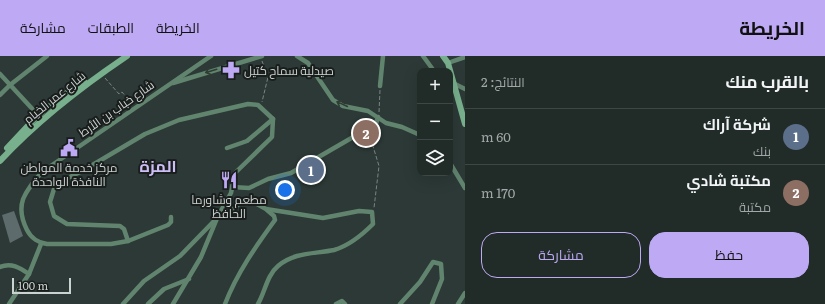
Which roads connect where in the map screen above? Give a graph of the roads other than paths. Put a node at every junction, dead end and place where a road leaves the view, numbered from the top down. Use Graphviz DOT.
graph roads {
  1 [pos="47,56"];
  2 [pos="120,56"];
  3 [pos="127,56"];
  4 [pos="211,56"];
  5 [pos="261,56"];
  6 [pos="297,56"];
  7 [pos="383,56"];
  8 [pos="423,56"];
  9 [pos="443,56"];
  10 [pos="465,57"];
  11 [pos="448,63"];
  12 [pos="432,68"];
  13 [pos="0,74"];
  14 [pos="455,84"];
  15 [pos="10,85"];
  16 [pos="167,85"];
  17 [pos="380,86"];
  18 [pos="465,89"];
  19 [pos="1,93"];
  20 [pos="38,115"];
  21 [pos="378,117"];
  22 [pos="273,119"];
  23 [pos="465,124"];
  24 [pos="417,134"];
  25 [pos="227,148"];
  26 [pos="0,155"];
  27 [pos="0,161"];
  28 [pos="453,168"];
  29 [pos="232,187"];
  30 [pos="465,188"];
  31 [pos="224,206"];
  32 [pos="266,209"];
  33 [pos="171,216"];
  34 [pos="218,216"];
  35 [pos="128,241"];
  36 [pos="41,244"];
  37 [pos="0,267"];
  38 [pos="29,274"];
  39 [pos="188,279"];
  40 [pos="465,293"];
  41 [pos="9,304"];
  42 [pos="123,304"];
  43 [pos="148,304"];
  44 [pos="173,304"];
  45 [pos="225,304"];
  46 [pos="258,304"];
  47 [pos="336,304"];
  48 [pos="345,304"];
  49 [pos="400,304"];
  50 [pos="432,304"];
  51 [pos="458,304"];
  1 -- 15 [label="street"];
  2 -- 20 [label="street, شارع عمر الخيام"];
  3 -- 27 [label="street, شارع عمر الخيام"];
  4 -- 16 [label="street, شارع خباب بن الأرط"];
  5 -- 16 [label="street, one-way"];
  21 -- 6 [label="street, one-way"];
  7 -- 17 [label="street"];
  8 -- 12 [label="street"];
  9 -- 11 [label="street"];
  10 -- 11 [label="street"];
  11 -- 14 [label="street"];
  13 -- 15 [label="street"];
  14 -- 18 [label="street"];
  14 -- 23 [label="street"];
  15 -- 19 [label="street"];
  15 -- 20 [label="street"];
  16 -- 36 [label="street, شارع خباب بن الأرط"];
  20 -- 26 [label="street, شارع عمر الخيام"];
  21 -- 24 [label="street"];
  21 -- 29 [label="street"];
  22 -- 25 [label="street"];
  22 -- 29 [label="street"];
  22 -- 35 [label="street"];
  28 -- 30 [label="street"];
  29 -- 31 [label="street"];
  31 -- 32 [label="street"];
  31 -- 34 [label="street"];
  32 -- 45 [label="street"];
  32 -- 46 [label="street"];
  33 -- 35 [label="street"];
  34 -- 39 [label="street"];
  34 -- 42 [label="street"];
  35 -- 36 [label="street"];
  36 -- 38 [label="street"];
  37 -- 38 [label="street"];
  38 -- 41 [label="street"];
  39 -- 43 [label="street"];
  39 -- 44 [label="street"];
  40 -- 51 [label="street"];
  47 -- 48 [label="street"];
  49 -- 50 [label="street"];
}
